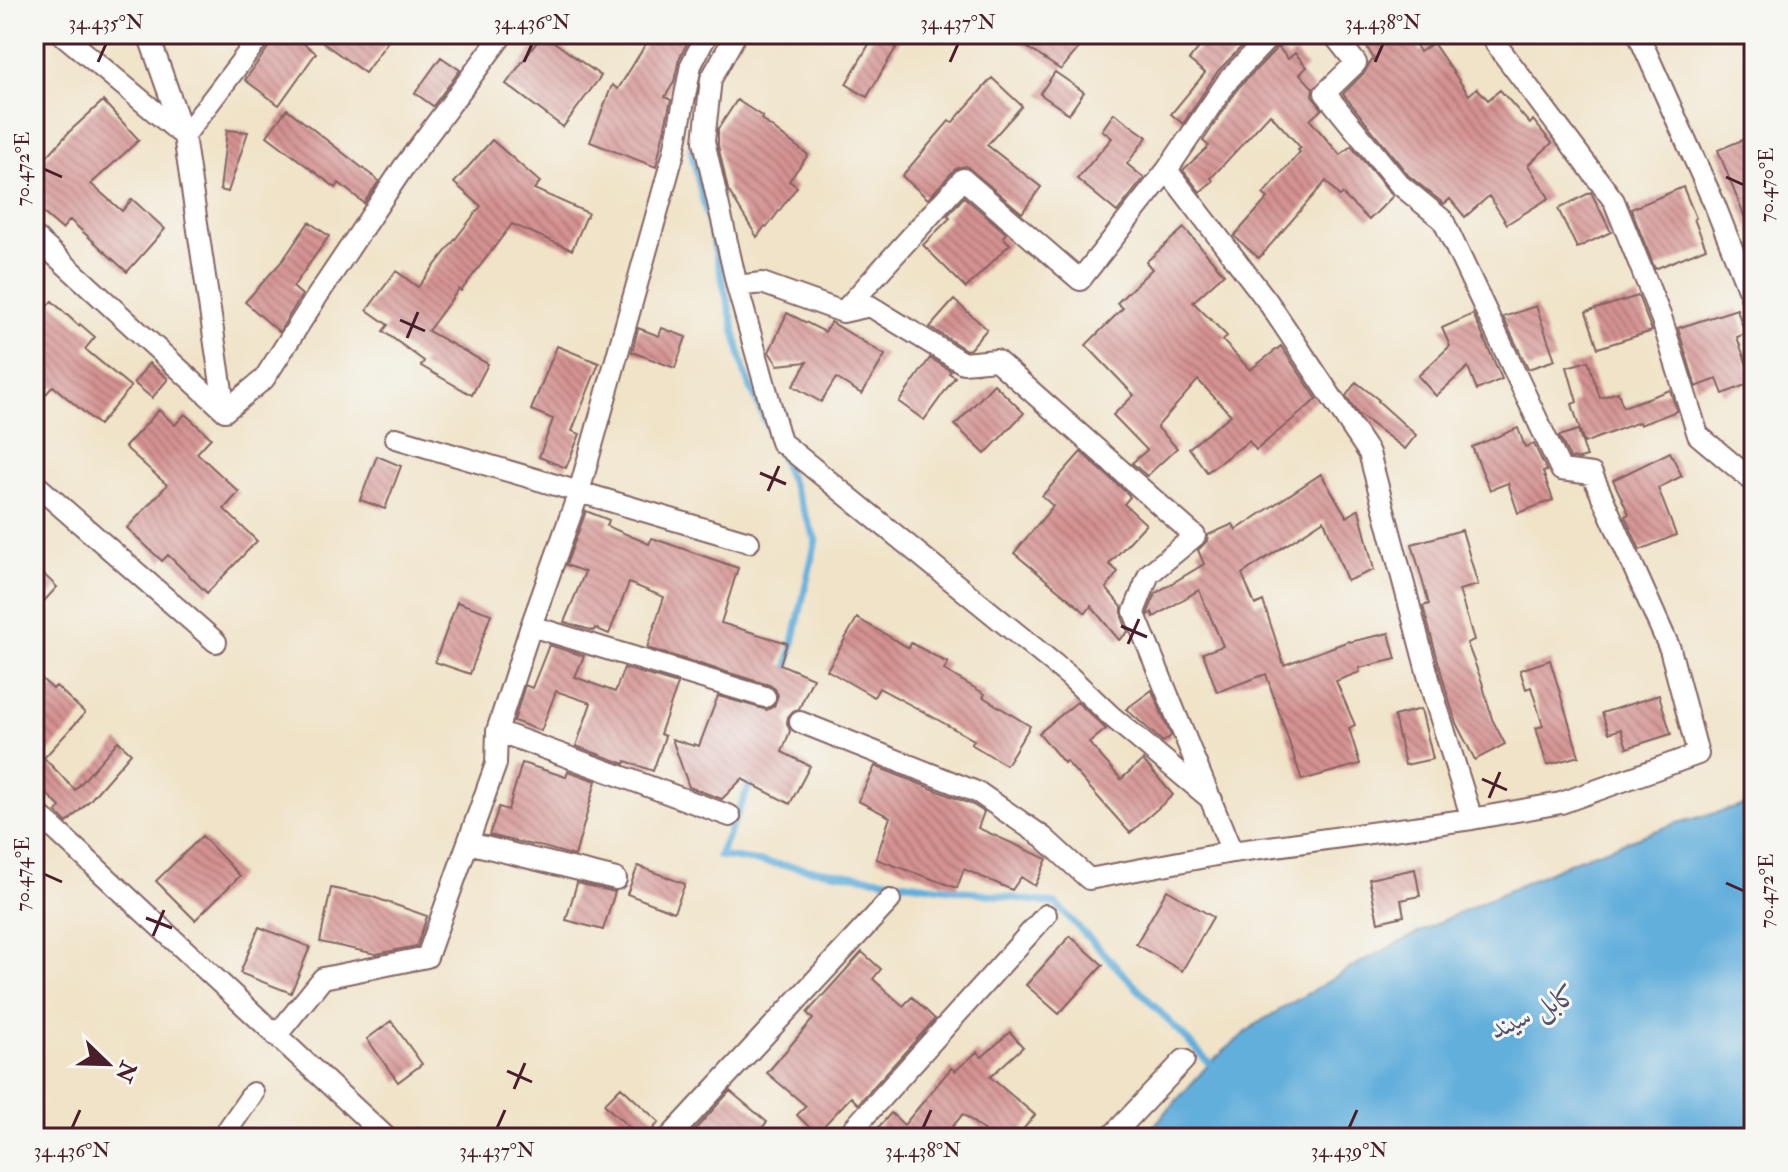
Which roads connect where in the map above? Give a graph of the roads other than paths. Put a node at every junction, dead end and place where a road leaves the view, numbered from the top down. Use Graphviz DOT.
graph roads {
  1 [pos="62,34"];
  2 [pos="148,34"];
  3 [pos="262,34"];
  4 [pos="503,34"];
  5 [pos="707,34"];
  6 [pos="736,34"];
  7 [pos="1272,34"];
  8 [pos="1333,34"];
  9 [pos="1492,34"];
  10 [pos="1638,34"];
  11 [pos="184,136"];
  12 [pos="1167,170"];
  13 [pos="34,236"];
  14 [pos="737,286"];
  15 [pos="1754,304"];
  16 [pos="843,312"];
  17 [pos="225,411"];
  18 [pos="396,438"];
  19 [pos="1754,482"];
  20 [pos="34,483"];
  21 [pos="579,492"];
  22 [pos="749,542"];
  23 [pos="531,626"];
  24 [pos="216,642"];
  25 [pos="765,697"];
  26 [pos="800,722"];
  27 [pos="497,731"];
  28 [pos="1212,800"];
  29 [pos="34,810"];
  30 [pos="730,816"];
  31 [pos="1472,819"];
  32 [pos="468,843"];
  33 [pos="1232,852"];
  34 [pos="616,879"];
  35 [pos="890,900"];
  36 [pos="1046,915"];
  37 [pos="276,1036"];
  38 [pos="1184,1060"];
  39 [pos="253,1093"];
  40 [pos="222,1138"];
  41 [pos="387,1138"];
  42 [pos="669,1138"];
  43 [pos="845,1138"];
  44 [pos="1110,1138"];
  1 -- 11 [label="street"];
  2 -- 11 [label="street"];
  3 -- 11 [label="street"];
  4 -- 17 [label="street"];
  5 -- 21 [label="street"];
  6 -- 14 [label="street"];
  7 -- 12 [label="street"];
  8 -- 31 [label="street"];
  9 -- 19 [label="street"];
  10 -- 15 [label="street"];
  11 -- 17 [label="street"];
  12 -- 16 [label="street"];
  12 -- 31 [label="street"];
  13 -- 17 [label="street"];
  14 -- 16 [label="street"];
  14 -- 28 [label="street"];
  16 -- 28 [label="street"];
  18 -- 21 [label="street"];
  20 -- 24 [label="street"];
  21 -- 22 [label="street"];
  21 -- 23 [label="street"];
  23 -- 25 [label="street"];
  23 -- 27 [label="street"];
  26 -- 33 [label="street"];
  27 -- 30 [label="street"];
  27 -- 32 [label="street"];
  28 -- 33 [label="street"];
  29 -- 37 [label="street"];
  31 -- 33 [label="street"];
  32 -- 34 [label="street"];
  32 -- 37 [label="street"];
  35 -- 42 [label="street"];
  36 -- 43 [label="street"];
  37 -- 41 [label="street"];
  38 -- 44 [label="street"];
  39 -- 40 [label="street"];
}
